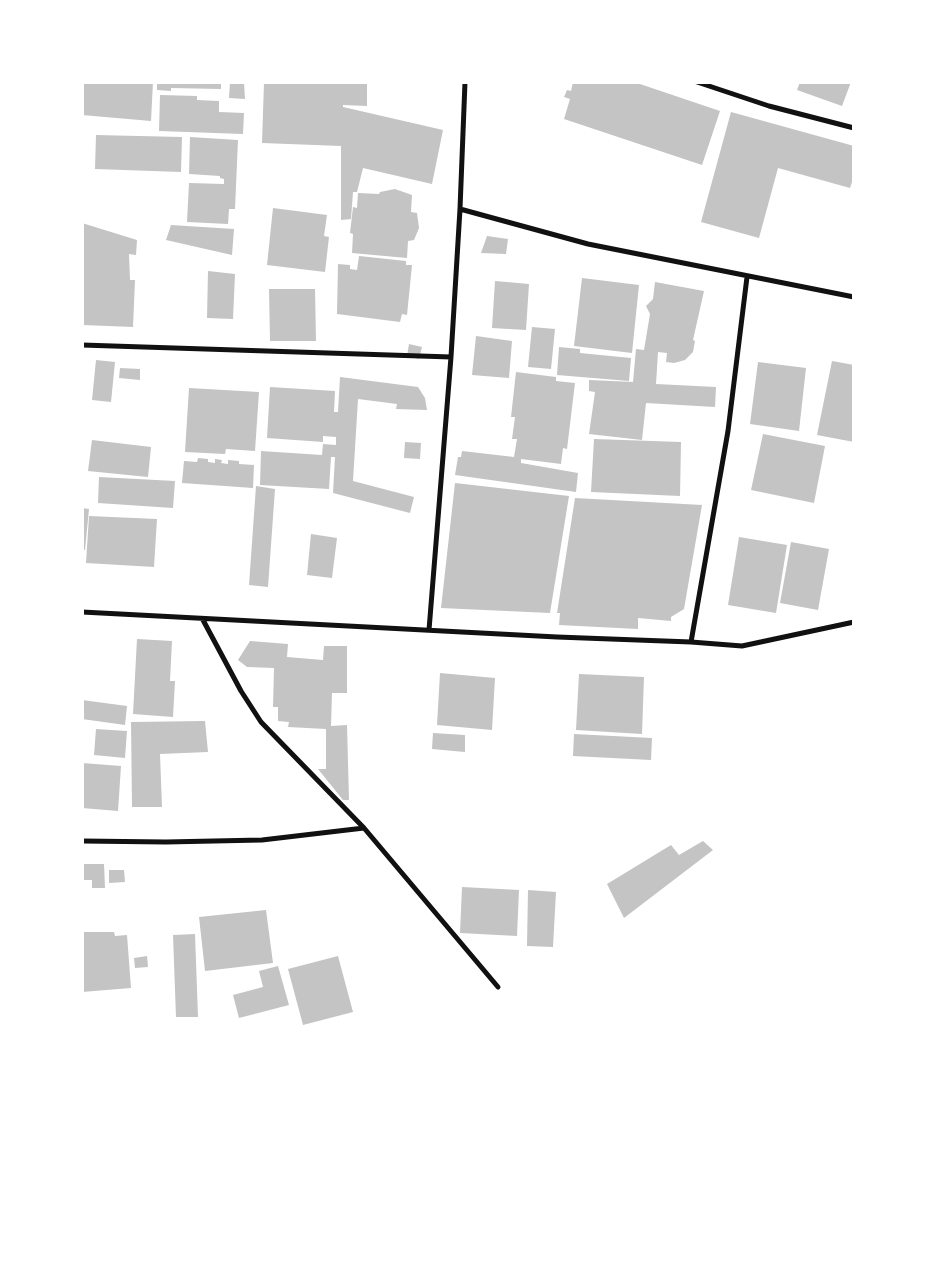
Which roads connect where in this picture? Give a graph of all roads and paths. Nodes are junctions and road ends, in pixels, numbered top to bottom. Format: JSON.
{"nodes":[{"id":1,"x":465,"y":82,"type":"edge"},
{"id":2,"x":697,"y":82,"type":"edge"},
{"id":3,"x":854,"y":128,"type":"edge"},
{"id":4,"x":460,"y":208,"type":"junction"},
{"id":5,"x":747,"y":277,"type":"junction"},
{"id":6,"x":854,"y":297,"type":"edge"},
{"id":7,"x":82,"y":345,"type":"edge"},
{"id":8,"x":451,"y":357,"type":"junction"},
{"id":9,"x":82,"y":612,"type":"edge"},
{"id":10,"x":203,"y":620,"type":"junction"},
{"id":11,"x":854,"y":622,"type":"edge"},
{"id":12,"x":429,"y":630,"type":"junction"},
{"id":13,"x":691,"y":642,"type":"junction"},
{"id":14,"x":364,"y":828,"type":"junction"},
{"id":15,"x":82,"y":841,"type":"edge"},
{"id":16,"x":498,"y":987,"type":"dead end"}],
"edges":[{"from":1,"to":4,"type":"street"},
{"from":2,"to":3,"type":"street"},
{"from":4,"to":5,"type":"street"},
{"from":4,"to":8,"type":"street"},
{"from":5,"to":6,"type":"street"},
{"from":5,"to":13,"type":"street"},
{"from":7,"to":8,"type":"street"},
{"from":8,"to":12,"type":"street"},
{"from":9,"to":10,"type":"street"},
{"from":10,"to":12,"type":"street"},
{"from":10,"to":14,"type":"street"},
{"from":11,"to":13,"type":"street"},
{"from":12,"to":13,"type":"street"},
{"from":14,"to":15,"type":"street"},
{"from":14,"to":16,"type":"street"}]}
